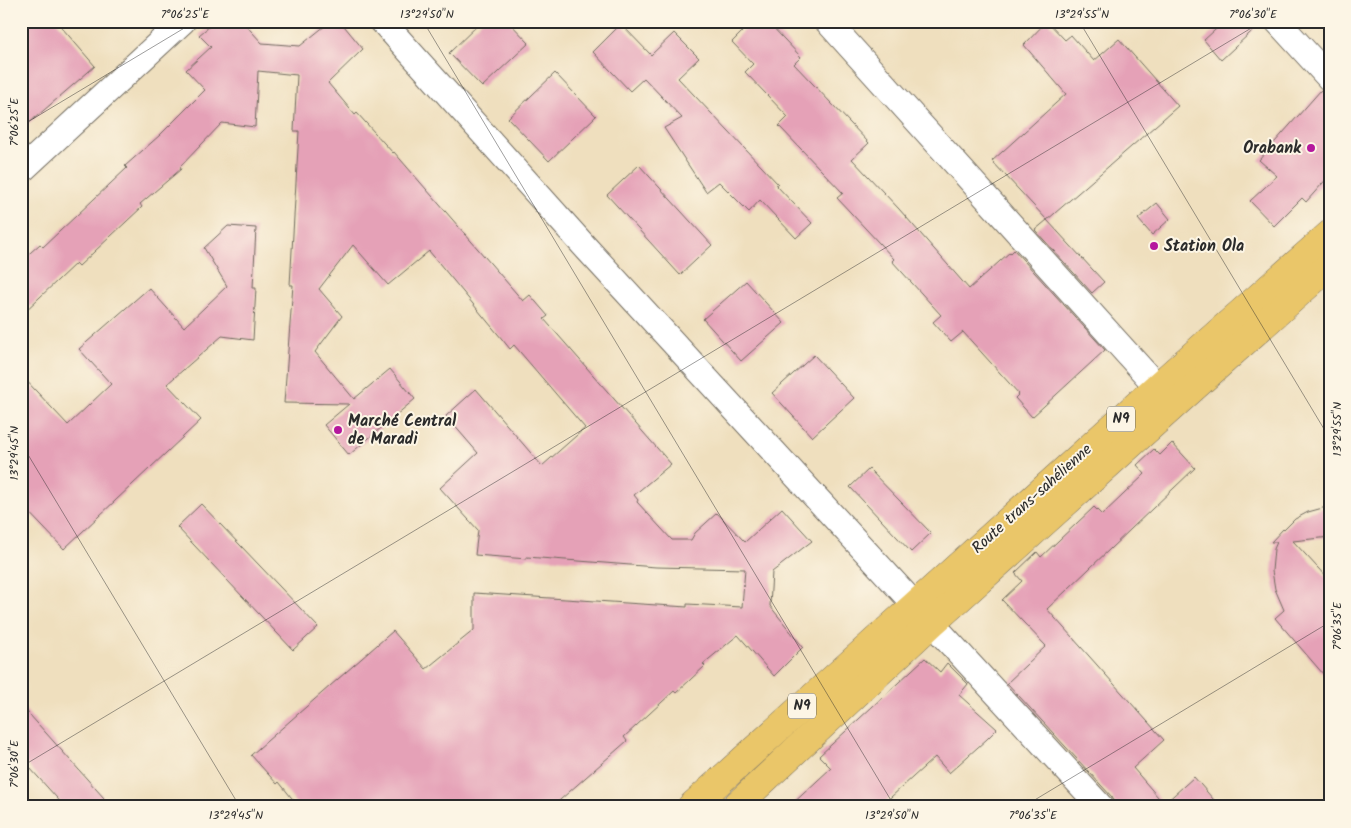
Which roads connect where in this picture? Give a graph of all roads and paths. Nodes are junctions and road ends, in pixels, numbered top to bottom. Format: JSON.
{"nodes":[{"id":1,"x":183,"y":21,"type":"edge"},
{"id":2,"x":382,"y":21,"type":"edge"},
{"id":3,"x":826,"y":21,"type":"edge"},
{"id":4,"x":1277,"y":21,"type":"edge"},
{"id":5,"x":1330,"y":79,"type":"edge"},
{"id":6,"x":21,"y":171,"type":"edge"},
{"id":7,"x":1330,"y":234,"type":"edge"},
{"id":8,"x":1330,"y":265,"type":"edge"},
{"id":9,"x":1165,"y":396,"type":"junction"},
{"id":10,"x":932,"y":612,"type":"junction"},
{"id":11,"x":691,"y":807,"type":"edge"},
{"id":12,"x":735,"y":807,"type":"edge"},
{"id":13,"x":1101,"y":807,"type":"edge"}],
"edges":[{"from":1,"to":6,"type":"street"},
{"from":2,"to":10,"type":"street"},
{"from":3,"to":9,"type":"street"},
{"from":4,"to":5,"type":"street"},
{"from":7,"to":9,"type":"highway","name":"Route trans-sahélienne","number":"N9"},
{"from":8,"to":9,"type":"highway","name":"Route trans-sahélienne","number":"N9"},
{"from":9,"to":10,"type":"highway","name":"Route trans-sahélienne","number":"N9"},
{"from":9,"to":10,"type":"highway","name":"Route trans-sahélienne","number":"N9"},
{"from":10,"to":11,"type":"highway","number":"N9"},
{"from":10,"to":12,"type":"highway","number":"N9"},
{"from":10,"to":13,"type":"street"}]}
